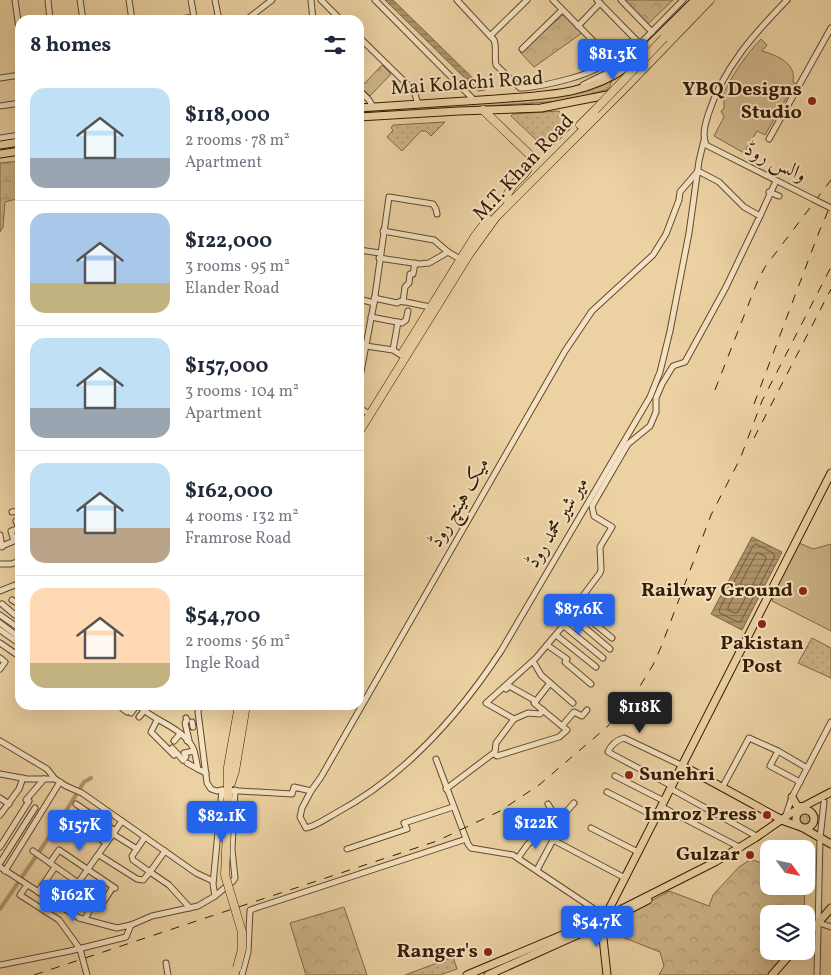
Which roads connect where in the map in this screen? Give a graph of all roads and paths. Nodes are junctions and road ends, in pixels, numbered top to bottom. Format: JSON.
{"nodes":[{"id":1,"x":15,"y":0,"type":"edge"},
{"id":2,"x":48,"y":0,"type":"edge"},
{"id":3,"x":80,"y":0,"type":"edge"},
{"id":4,"x":129,"y":0,"type":"edge"},
{"id":5,"x":191,"y":0,"type":"edge"},
{"id":6,"x":215,"y":0,"type":"edge"},
{"id":7,"x":272,"y":0,"type":"edge"},
{"id":8,"x":311,"y":0,"type":"edge"},
{"id":9,"x":321,"y":0,"type":"edge"},
{"id":10,"x":375,"y":0,"type":"edge"},
{"id":11,"x":456,"y":0,"type":"edge"},
{"id":12,"x":517,"y":0,"type":"edge"},
{"id":13,"x":527,"y":0,"type":"edge"},
{"id":14,"x":553,"y":0,"type":"edge"},
{"id":15,"x":621,"y":0,"type":"edge"},
{"id":16,"x":683,"y":0,"type":"edge"},
{"id":17,"x":695,"y":0,"type":"edge"},
{"id":18,"x":700,"y":0,"type":"edge"},
{"id":19,"x":710,"y":0,"type":"edge"},
{"id":20,"x":787,"y":0,"type":"edge"},
{"id":21,"x":598,"y":2,"type":"edge"},
{"id":22,"x":522,"y":5,"type":"junction"},
{"id":23,"x":562,"y":10,"type":"junction"},
{"id":24,"x":17,"y":15,"type":"edge"},
{"id":25,"x":50,"y":15,"type":"edge"},
{"id":26,"x":82,"y":15,"type":"edge"},
{"id":27,"x":131,"y":15,"type":"edge"},
{"id":28,"x":194,"y":15,"type":"edge"},
{"id":29,"x":218,"y":15,"type":"edge"},
{"id":30,"x":252,"y":15,"type":"edge"},
{"id":31,"x":312,"y":15,"type":"edge"},
{"id":32,"x":336,"y":15,"type":"edge"},
{"id":33,"x":666,"y":23,"type":"junction"},
{"id":34,"x":578,"y":26,"type":"junction"},
{"id":35,"x":831,"y":28,"type":"edge"},
{"id":36,"x":652,"y":32,"type":"junction"},
{"id":37,"x":491,"y":36,"type":"junction"},
{"id":38,"x":364,"y":42,"type":"edge"},
{"id":39,"x":640,"y":44,"type":"junction"},
{"id":40,"x":522,"y":49,"type":"dead end"},
{"id":41,"x":15,"y":76,"type":"edge"},
{"id":42,"x":0,"y":78,"type":"edge"},
{"id":43,"x":626,"y":87,"type":"junction"},
{"id":44,"x":566,"y":93,"type":"junction"},
{"id":45,"x":364,"y":96,"type":"edge"},
{"id":46,"x":475,"y":101,"type":"junction"},
{"id":47,"x":15,"y":104,"type":"edge"},
{"id":48,"x":418,"y":104,"type":"junction"},
{"id":49,"x":0,"y":106,"type":"edge"},
{"id":50,"x":372,"y":107,"type":"junction"},
{"id":51,"x":364,"y":108,"type":"edge"},
{"id":52,"x":483,"y":110,"type":"junction"},
{"id":53,"x":364,"y":117,"type":"edge"},
{"id":54,"x":15,"y":136,"type":"edge"},
{"id":55,"x":0,"y":138,"type":"edge"},
{"id":56,"x":769,"y":140,"type":"dead end"},
{"id":57,"x":15,"y":143,"type":"edge"},
{"id":58,"x":705,"y":143,"type":"junction"},
{"id":59,"x":0,"y":145,"type":"edge"},
{"id":60,"x":15,"y":152,"type":"edge"},
{"id":61,"x":0,"y":154,"type":"edge"},
{"id":62,"x":544,"y":164,"type":"junction"},
{"id":63,"x":698,"y":171,"type":"junction"},
{"id":64,"x":776,"y":180,"type":"junction"},
{"id":65,"x":769,"y":192,"type":"junction"},
{"id":66,"x":779,"y":196,"type":"dead end"},
{"id":67,"x":506,"y":199,"type":"junction"},
{"id":68,"x":831,"y":208,"type":"edge"},
{"id":69,"x":437,"y":214,"type":"dead end"},
{"id":70,"x":760,"y":216,"type":"junction"},
{"id":71,"x":383,"y":231,"type":"junction"},
{"id":72,"x":364,"y":251,"type":"edge"},
{"id":73,"x":448,"y":252,"type":"junction"},
{"id":74,"x":380,"y":255,"type":"junction"},
{"id":75,"x":460,"y":259,"type":"junction"},
{"id":76,"x":415,"y":263,"type":"junction"},
{"id":77,"x":364,"y":300,"type":"edge"},
{"id":78,"x":374,"y":301,"type":"junction"},
{"id":79,"x":403,"y":302,"type":"junction"},
{"id":80,"x":430,"y":308,"type":"junction"},
{"id":81,"x":408,"y":311,"type":"dead end"},
{"id":82,"x":370,"y":316,"type":"junction"},
{"id":83,"x":398,"y":322,"type":"junction"},
{"id":84,"x":365,"y":346,"type":"junction"},
{"id":85,"x":393,"y":350,"type":"junction"},
{"id":86,"x":364,"y":352,"type":"edge"},
{"id":87,"x":401,"y":355,"type":"junction"},
{"id":88,"x":364,"y":406,"type":"edge"},
{"id":89,"x":364,"y":424,"type":"edge"},
{"id":90,"x":831,"y":473,"type":"edge"},
{"id":91,"x":831,"y":482,"type":"edge"},
{"id":92,"x":12,"y":512,"type":"dead end"},
{"id":93,"x":15,"y":512,"type":"edge"},
{"id":94,"x":15,"y":529,"type":"edge"},
{"id":95,"x":0,"y":536,"type":"edge"},
{"id":96,"x":1,"y":546,"type":"edge"},
{"id":97,"x":15,"y":563,"type":"edge"},
{"id":98,"x":0,"y":564,"type":"edge"},
{"id":99,"x":15,"y":585,"type":"edge"},
{"id":100,"x":0,"y":592,"type":"edge"},
{"id":101,"x":0,"y":597,"type":"edge"},
{"id":102,"x":12,"y":600,"type":"dead end"},
{"id":103,"x":15,"y":602,"type":"edge"},
{"id":104,"x":573,"y":612,"type":"junction"},
{"id":105,"x":15,"y":614,"type":"edge"},
{"id":106,"x":0,"y":615,"type":"edge"},
{"id":107,"x":582,"y":616,"type":"junction"},
{"id":108,"x":15,"y":618,"type":"edge"},
{"id":109,"x":10,"y":622,"type":"junction"},
{"id":110,"x":0,"y":623,"type":"edge"},
{"id":111,"x":15,"y":626,"type":"edge"},
{"id":112,"x":564,"y":626,"type":"junction"},
{"id":113,"x":0,"y":630,"type":"edge"},
{"id":114,"x":7,"y":635,"type":"junction"},
{"id":115,"x":556,"y":635,"type":"junction"},
{"id":116,"x":15,"y":636,"type":"edge"},
{"id":117,"x":15,"y":638,"type":"edge"},
{"id":118,"x":612,"y":638,"type":"dead end"},
{"id":119,"x":0,"y":643,"type":"edge"},
{"id":120,"x":547,"y":645,"type":"junction"},
{"id":121,"x":15,"y":646,"type":"edge"},
{"id":122,"x":610,"y":649,"type":"dead end"},
{"id":123,"x":12,"y":651,"type":"junction"},
{"id":124,"x":604,"y":658,"type":"dead end"},
{"id":125,"x":1,"y":659,"type":"edge"},
{"id":126,"x":533,"y":660,"type":"junction"},
{"id":127,"x":596,"y":667,"type":"dead end"},
{"id":128,"x":0,"y":669,"type":"edge"},
{"id":129,"x":550,"y":683,"type":"junction"},
{"id":130,"x":591,"y":684,"type":"dead end"},
{"id":131,"x":504,"y":687,"type":"junction"},
{"id":132,"x":536,"y":701,"type":"junction"},
{"id":133,"x":364,"y":702,"type":"edge"},
{"id":134,"x":573,"y":702,"type":"dead end"},
{"id":135,"x":199,"y":710,"type":"edge"},
{"id":136,"x":238,"y":710,"type":"edge"},
{"id":137,"x":245,"y":710,"type":"edge"},
{"id":138,"x":359,"y":710,"type":"edge"},
{"id":139,"x":543,"y":710,"type":"junction"},
{"id":140,"x":587,"y":710,"type":"dead end"},
{"id":141,"x":144,"y":711,"type":"joint"},
{"id":142,"x":139,"y":717,"type":"dead end"},
{"id":143,"x":514,"y":719,"type":"junction"},
{"id":144,"x":157,"y":720,"type":"junction"},
{"id":145,"x":199,"y":722,"type":"junction"},
{"id":146,"x":831,"y":722,"type":"edge"},
{"id":147,"x":562,"y":726,"type":"junction"},
{"id":148,"x":190,"y":731,"type":"junction"},
{"id":149,"x":180,"y":734,"type":"junction"},
{"id":150,"x":0,"y":741,"type":"edge"},
{"id":151,"x":162,"y":744,"type":"junction"},
{"id":152,"x":197,"y":747,"type":"junction"},
{"id":153,"x":172,"y":748,"type":"dead end"},
{"id":154,"x":778,"y":751,"type":"junction"},
{"id":155,"x":494,"y":754,"type":"junction"},
{"id":156,"x":174,"y":755,"type":"dead end"},
{"id":157,"x":436,"y":759,"type":"dead end"},
{"id":158,"x":187,"y":763,"type":"dead end"},
{"id":159,"x":684,"y":767,"type":"junction"},
{"id":160,"x":807,"y":768,"type":"junction"},
{"id":161,"x":198,"y":769,"type":"junction"},
{"id":162,"x":206,"y":773,"type":"junction"},
{"id":163,"x":0,"y":774,"type":"edge"},
{"id":164,"x":615,"y":776,"type":"dead end"},
{"id":165,"x":23,"y":778,"type":"junction"},
{"id":166,"x":44,"y":779,"type":"junction"},
{"id":167,"x":58,"y":781,"type":"junction"},
{"id":168,"x":800,"y":782,"type":"junction"},
{"id":169,"x":673,"y":788,"type":"junction"},
{"id":170,"x":722,"y":788,"type":"junction"},
{"id":171,"x":446,"y":789,"type":"junction"},
{"id":172,"x":229,"y":790,"type":"junction"},
{"id":173,"x":311,"y":791,"type":"junction"},
{"id":174,"x":607,"y":792,"type":"dead end"},
{"id":175,"x":831,"y":792,"type":"edge"},
{"id":176,"x":792,"y":797,"type":"junction"},
{"id":177,"x":0,"y":798,"type":"edge"},
{"id":178,"x":831,"y":798,"type":"edge"},
{"id":179,"x":824,"y":802,"type":"junction"},
{"id":180,"x":574,"y":803,"type":"dead end"},
{"id":181,"x":9,"y":804,"type":"junction"},
{"id":182,"x":27,"y":804,"type":"junction"},
{"id":183,"x":76,"y":804,"type":"dead end"},
{"id":184,"x":548,"y":804,"type":"dead end"},
{"id":185,"x":664,"y":804,"type":"junction"},
{"id":186,"x":453,"y":807,"type":"junction"},
{"id":187,"x":35,"y":808,"type":"junction"},
{"id":188,"x":802,"y":809,"type":"junction"},
{"id":189,"x":41,"y":812,"type":"junction"},
{"id":190,"x":0,"y":815,"type":"edge"},
{"id":191,"x":67,"y":816,"type":"dead end"},
{"id":192,"x":656,"y":816,"type":"junction"},
{"id":193,"x":784,"y":820,"type":"junction"},
{"id":194,"x":122,"y":821,"type":"junction"},
{"id":195,"x":558,"y":821,"type":"junction"},
{"id":196,"x":592,"y":828,"type":"dead end"},
{"id":197,"x":802,"y":828,"type":"junction"},
{"id":198,"x":549,"y":829,"type":"junction"},
{"id":199,"x":114,"y":833,"type":"junction"},
{"id":200,"x":145,"y":837,"type":"junction"},
{"id":201,"x":759,"y":837,"type":"junction"},
{"id":202,"x":820,"y":838,"type":"junction"},
{"id":203,"x":466,"y":839,"type":"junction"},
{"id":204,"x":553,"y":840,"type":"junction"},
{"id":205,"x":106,"y":843,"type":"junction"},
{"id":206,"x":831,"y":844,"type":"edge"},
{"id":207,"x":0,"y":846,"type":"edge"},
{"id":208,"x":740,"y":848,"type":"junction"},
{"id":209,"x":136,"y":849,"type":"junction"},
{"id":210,"x":346,"y":849,"type":"dead end"},
{"id":211,"x":164,"y":850,"type":"junction"},
{"id":212,"x":33,"y":851,"type":"dead end"},
{"id":213,"x":638,"y":852,"type":"junction"},
{"id":214,"x":98,"y":855,"type":"junction"},
{"id":215,"x":518,"y":858,"type":"junction"},
{"id":216,"x":0,"y":863,"type":"edge"},
{"id":217,"x":50,"y":863,"type":"junction"},
{"id":218,"x":55,"y":867,"type":"junction"},
{"id":219,"x":3,"y":869,"type":"edge"},
{"id":220,"x":88,"y":870,"type":"junction"},
{"id":221,"x":537,"y":870,"type":"junction"},
{"id":222,"x":150,"y":872,"type":"junction"},
{"id":223,"x":625,"y":878,"type":"junction"},
{"id":224,"x":101,"y":879,"type":"junction"},
{"id":225,"x":213,"y":881,"type":"junction"},
{"id":226,"x":21,"y":882,"type":"junction"},
{"id":227,"x":78,"y":883,"type":"junction"},
{"id":228,"x":38,"y":892,"type":"junction"},
{"id":229,"x":92,"y":893,"type":"junction"},
{"id":230,"x":215,"y":896,"type":"junction"},
{"id":231,"x":97,"y":897,"type":"junction"},
{"id":232,"x":65,"y":908,"type":"junction"},
{"id":233,"x":190,"y":908,"type":"junction"},
{"id":234,"x":831,"y":908,"type":"edge"},
{"id":235,"x":85,"y":919,"type":"junction"},
{"id":236,"x":605,"y":919,"type":"junction"},
{"id":237,"x":819,"y":923,"type":"junction"},
{"id":238,"x":131,"y":925,"type":"junction"},
{"id":239,"x":815,"y":927,"type":"edge"},
{"id":240,"x":831,"y":927,"type":"edge"},
{"id":241,"x":80,"y":949,"type":"junction"},
{"id":242,"x":785,"y":960,"type":"edge"},
{"id":243,"x":166,"y":963,"type":"dead end"},
{"id":244,"x":1,"y":965,"type":"edge"},
{"id":245,"x":238,"y":973,"type":"edge"},
{"id":246,"x":488,"y":973,"type":"edge"},
{"id":247,"x":87,"y":975,"type":"edge"},
{"id":248,"x":168,"y":975,"type":"edge"},
{"id":249,"x":467,"y":975,"type":"edge"},
{"id":250,"x":609,"y":975,"type":"edge"},
{"id":251,"x":772,"y":975,"type":"edge"},
{"id":252,"x":817,"y":975,"type":"edge"}],
"edges":[{"from":1,"to":24,"type":"street"},
{"from":2,"to":25,"type":"street"},
{"from":3,"to":26,"type":"street"},
{"from":4,"to":27,"type":"street"},
{"from":5,"to":28,"type":"street"},
{"from":6,"to":29,"type":"street"},
{"from":7,"to":30,"type":"street"},
{"from":8,"to":31,"type":"street"},
{"from":9,"to":32,"type":"street"},
{"from":10,"to":46,"type":"street"},
{"from":11,"to":37,"type":"street"},
{"from":12,"to":22,"type":"street"},
{"from":13,"to":22,"type":"street"},
{"from":14,"to":23,"type":"street"},
{"from":15,"to":36,"type":"street"},
{"from":16,"to":33,"type":"street"},
{"from":17,"to":33,"type":"main road","name":"Mai Kolachi Road"},
{"from":18,"to":62,"type":"highway","name":"M.T. Khan Road","bridge":true},
{"from":19,"to":43,"type":"highway","name":"M.T. Khan Road"},
{"from":20,"to":58,"type":"street","name":"میر شیر محمد روڈ"},
{"from":21,"to":34,"type":"street"},
{"from":21,"to":39,"type":"street"},
{"from":22,"to":37,"type":"street"},
{"from":23,"to":34,"type":"street"},
{"from":23,"to":40,"type":"street"},
{"from":33,"to":36,"type":"street"},
{"from":33,"to":44,"type":"main road","name":"Mai Kolachi Road"},
{"from":34,"to":37,"type":"street"},
{"from":35,"to":56,"type":"street"},
{"from":36,"to":39,"type":"street"},
{"from":38,"to":48,"type":"street"},
{"from":39,"to":44,"type":"street"},
{"from":41,"to":42,"type":"street"},
{"from":43,"to":52,"type":"main road","name":"Mai Kolachi Road"},
{"from":43,"to":62,"type":"highway","name":"M.T. Khan Road"},
{"from":44,"to":46,"type":"main road","name":"Mai Kolachi Road"},
{"from":45,"to":50,"type":"street"},
{"from":46,"to":48,"type":"main road","name":"Mai Kolachi Road"},
{"from":47,"to":49,"type":"street"},
{"from":48,"to":50,"type":"main road","name":"Mai Kolachi Road"},
{"from":50,"to":51,"type":"main road","name":"Mai Kolachi Road"},
{"from":52,"to":53,"type":"main road","name":"Mai Kolachi Road"},
{"from":52,"to":67,"type":"highway"},
{"from":54,"to":55,"type":"street"},
{"from":57,"to":59,"type":"main road"},
{"from":58,"to":63,"type":"street","name":"میر شیر محمد روڈ"},
{"from":58,"to":64,"type":"street","name":"والس روڈ"},
{"from":60,"to":61,"type":"main road"},
{"from":62,"to":67,"type":"highway","name":"M.T. Khan Road"},
{"from":62,"to":89,"type":"highway","name":"M.T. Khan Road"},
{"from":63,"to":70,"type":"street"},
{"from":63,"to":133,"type":"street","name":"میک ہینچ روڈ"},
{"from":63,"to":173,"type":"street","name":"میر شیر محمد روڈ"},
{"from":64,"to":65,"type":"street"},
{"from":64,"to":68,"type":"street","name":"والس روڈ","bridge":true},
{"from":65,"to":66,"type":"street"},
{"from":65,"to":70,"type":"street"},
{"from":67,"to":75,"type":"highway","name":"M.T. Khan Road"},
{"from":69,"to":71,"type":"street"},
{"from":70,"to":104,"type":"street"},
{"from":71,"to":73,"type":"street"},
{"from":71,"to":74,"type":"street"},
{"from":72,"to":74,"type":"street"},
{"from":73,"to":75,"type":"street"},
{"from":73,"to":76,"type":"street"},
{"from":74,"to":76,"type":"street"},
{"from":74,"to":78,"type":"street"},
{"from":75,"to":80,"type":"highway","name":"M.T. Khan Road"},
{"from":76,"to":79,"type":"street"},
{"from":77,"to":78,"type":"street"},
{"from":78,"to":79,"type":"street"},
{"from":78,"to":82,"type":"street"},
{"from":79,"to":80,"type":"street"},
{"from":80,"to":87,"type":"highway","name":"M.T. Khan Road"},
{"from":81,"to":83,"type":"street"},
{"from":82,"to":83,"type":"street"},
{"from":82,"to":84,"type":"street"},
{"from":83,"to":85,"type":"street"},
{"from":84,"to":85,"type":"street"},
{"from":84,"to":86,"type":"street"},
{"from":85,"to":87,"type":"street"},
{"from":87,"to":88,"type":"highway","name":"M.T. Khan Road"},
{"from":90,"to":159,"type":"main road"},
{"from":91,"to":159,"type":"main road"},
{"from":92,"to":93,"type":"street"},
{"from":94,"to":96,"type":"street"},
{"from":95,"to":96,"type":"street"},
{"from":97,"to":98,"type":"street"},
{"from":99,"to":100,"type":"street"},
{"from":101,"to":105,"type":"street"},
{"from":102,"to":103,"type":"street"},
{"from":104,"to":107,"type":"street"},
{"from":104,"to":112,"type":"street"},
{"from":106,"to":109,"type":"street"},
{"from":107,"to":118,"type":"street"},
{"from":107,"to":122,"type":"street"},
{"from":108,"to":109,"type":"street"},
{"from":109,"to":111,"type":"street"},
{"from":110,"to":116,"type":"street"},
{"from":112,"to":115,"type":"street"},
{"from":112,"to":124,"type":"street"},
{"from":113,"to":114,"type":"street"},
{"from":114,"to":117,"type":"street"},
{"from":114,"to":119,"type":"street"},
{"from":115,"to":120,"type":"street"},
{"from":115,"to":127,"type":"street"},
{"from":119,"to":123,"type":"street"},
{"from":120,"to":126,"type":"street"},
{"from":120,"to":130,"type":"street"},
{"from":121,"to":123,"type":"street"},
{"from":123,"to":125,"type":"street"},
{"from":125,"to":128,"type":"street"},
{"from":126,"to":129,"type":"street"},
{"from":126,"to":131,"type":"street"},
{"from":129,"to":132,"type":"street"},
{"from":129,"to":134,"type":"street"},
{"from":131,"to":132,"type":"street"},
{"from":131,"to":143,"type":"street"},
{"from":132,"to":139,"type":"street"},
{"from":135,"to":145,"type":"street"},
{"from":136,"to":172,"type":"highway"},
{"from":137,"to":172,"type":"highway"},
{"from":138,"to":173,"type":"street","name":"میک ہینچ روڈ"},
{"from":139,"to":143,"type":"street"},
{"from":139,"to":147,"type":"street"},
{"from":140,"to":147,"type":"street"},
{"from":141,"to":142,"type":"street"},
{"from":141,"to":144,"type":"street"},
{"from":143,"to":155,"type":"street"},
{"from":144,"to":149,"type":"street"},
{"from":144,"to":151,"type":"street"},
{"from":145,"to":148,"type":"street"},
{"from":145,"to":152,"type":"street"},
{"from":146,"to":160,"type":"street"},
{"from":147,"to":155,"type":"street"},
{"from":148,"to":148,"type":"street"},
{"from":148,"to":149,"type":"street"},
{"from":148,"to":152,"type":"street"},
{"from":149,"to":151,"type":"street"},
{"from":150,"to":167,"type":"street"},
{"from":151,"to":156,"type":"street"},
{"from":152,"to":153,"type":"street"},
{"from":152,"to":161,"type":"street"},
{"from":152,"to":162,"type":"street"},
{"from":154,"to":160,"type":"street"},
{"from":154,"to":168,"type":"street"},
{"from":154,"to":170,"type":"street"},
{"from":155,"to":171,"type":"street"},
{"from":157,"to":171,"type":"street"},
{"from":158,"to":161,"type":"street"},
{"from":159,"to":169,"type":"main road"},
{"from":159,"to":169,"type":"street"},
{"from":159,"to":170,"type":"main road"},
{"from":160,"to":168,"type":"street"},
{"from":161,"to":162,"type":"street"},
{"from":162,"to":172,"type":"street"},
{"from":163,"to":165,"type":"street"},
{"from":164,"to":185,"type":"street"},
{"from":165,"to":166,"type":"street"},
{"from":165,"to":181,"type":"street"},
{"from":166,"to":167,"type":"street"},
{"from":166,"to":182,"type":"street"},
{"from":167,"to":189,"type":"street"},
{"from":167,"to":194,"type":"street"},
{"from":168,"to":176,"type":"street"},
{"from":169,"to":185,"type":"main road"},
{"from":169,"to":201,"type":"street"},
{"from":170,"to":193,"type":"main road"},
{"from":171,"to":186,"type":"street"},
{"from":172,"to":173,"type":"street"},
{"from":172,"to":225,"type":"street"},
{"from":172,"to":230,"type":"street"},
{"from":172,"to":245,"type":"highway","bridge":true},
{"from":174,"to":192,"type":"street"},
{"from":175,"to":188,"type":"main road"},
{"from":176,"to":188,"type":"main road"},
{"from":176,"to":193,"type":"street"},
{"from":177,"to":181,"type":"street"},
{"from":178,"to":179,"type":"main road"},
{"from":179,"to":188,"type":"main road"},
{"from":179,"to":202,"type":"street"},
{"from":180,"to":195,"type":"street"},
{"from":181,"to":190,"type":"street"},
{"from":182,"to":187,"type":"street"},
{"from":182,"to":207,"type":"street"},
{"from":183,"to":199,"type":"street"},
{"from":184,"to":195,"type":"street"},
{"from":185,"to":192,"type":"main road"},
{"from":185,"to":208,"type":"street"},
{"from":185,"to":236,"type":"main road"},
{"from":186,"to":203,"type":"street"},
{"from":186,"to":210,"type":"street"},
{"from":187,"to":189,"type":"street"},
{"from":187,"to":216,"type":"street"},
{"from":188,"to":193,"type":"main road"},
{"from":188,"to":197,"type":"main road"},
{"from":188,"to":197,"type":"main road"},
{"from":189,"to":219,"type":"street"},
{"from":191,"to":205,"type":"street"},
{"from":192,"to":213,"type":"main road"},
{"from":193,"to":197,"type":"main road"},
{"from":193,"to":201,"type":"main road"},
{"from":194,"to":199,"type":"street"},
{"from":194,"to":200,"type":"street"},
{"from":195,"to":198,"type":"street"},
{"from":196,"to":213,"type":"street"},
{"from":197,"to":202,"type":"main road"},
{"from":198,"to":204,"type":"street"},
{"from":198,"to":215,"type":"street"},
{"from":199,"to":205,"type":"street"},
{"from":199,"to":209,"type":"street"},
{"from":200,"to":209,"type":"street"},
{"from":200,"to":211,"type":"street"},
{"from":201,"to":208,"type":"main road"},
{"from":202,"to":206,"type":"main road"},
{"from":202,"to":237,"type":"street"},
{"from":203,"to":215,"type":"street"},
{"from":203,"to":245,"type":"street"},
{"from":204,"to":221,"type":"street"},
{"from":204,"to":223,"type":"street"},
{"from":205,"to":214,"type":"street"},
{"from":208,"to":236,"type":"main road"},
{"from":209,"to":222,"type":"street"},
{"from":211,"to":222,"type":"street"},
{"from":211,"to":225,"type":"street"},
{"from":212,"to":217,"type":"street"},
{"from":213,"to":223,"type":"main road"},
{"from":214,"to":220,"type":"street"},
{"from":214,"to":222,"type":"street"},
{"from":215,"to":221,"type":"street"},
{"from":217,"to":218,"type":"street"},
{"from":217,"to":220,"type":"street"},
{"from":218,"to":227,"type":"street"},
{"from":218,"to":228,"type":"street"},
{"from":219,"to":226,"type":"street"},
{"from":220,"to":224,"type":"street"},
{"from":220,"to":227,"type":"street"},
{"from":221,"to":236,"type":"street"},
{"from":222,"to":233,"type":"street"},
{"from":223,"to":236,"type":"main road"},
{"from":224,"to":229,"type":"street"},
{"from":224,"to":231,"type":"street"},
{"from":225,"to":230,"type":"street"},
{"from":226,"to":228,"type":"street"},
{"from":226,"to":241,"type":"street"},
{"from":227,"to":229,"type":"street"},
{"from":227,"to":232,"type":"street"},
{"from":228,"to":232,"type":"street"},
{"from":229,"to":231,"type":"street"},
{"from":230,"to":233,"type":"street"},
{"from":231,"to":235,"type":"street"},
{"from":232,"to":235,"type":"street"},
{"from":233,"to":238,"type":"street"},
{"from":234,"to":237,"type":"main road"},
{"from":235,"to":238,"type":"street"},
{"from":236,"to":246,"type":"main road"},
{"from":236,"to":250,"type":"main road"},
{"from":237,"to":239,"type":"main road"},
{"from":237,"to":240,"type":"street"},
{"from":237,"to":252,"type":"street"},
{"from":238,"to":241,"type":"street"},
{"from":241,"to":244,"type":"street"},
{"from":241,"to":247,"type":"street"},
{"from":242,"to":251,"type":"main road"},
{"from":243,"to":248,"type":"street"},
{"from":246,"to":249,"type":"main road"}]}
